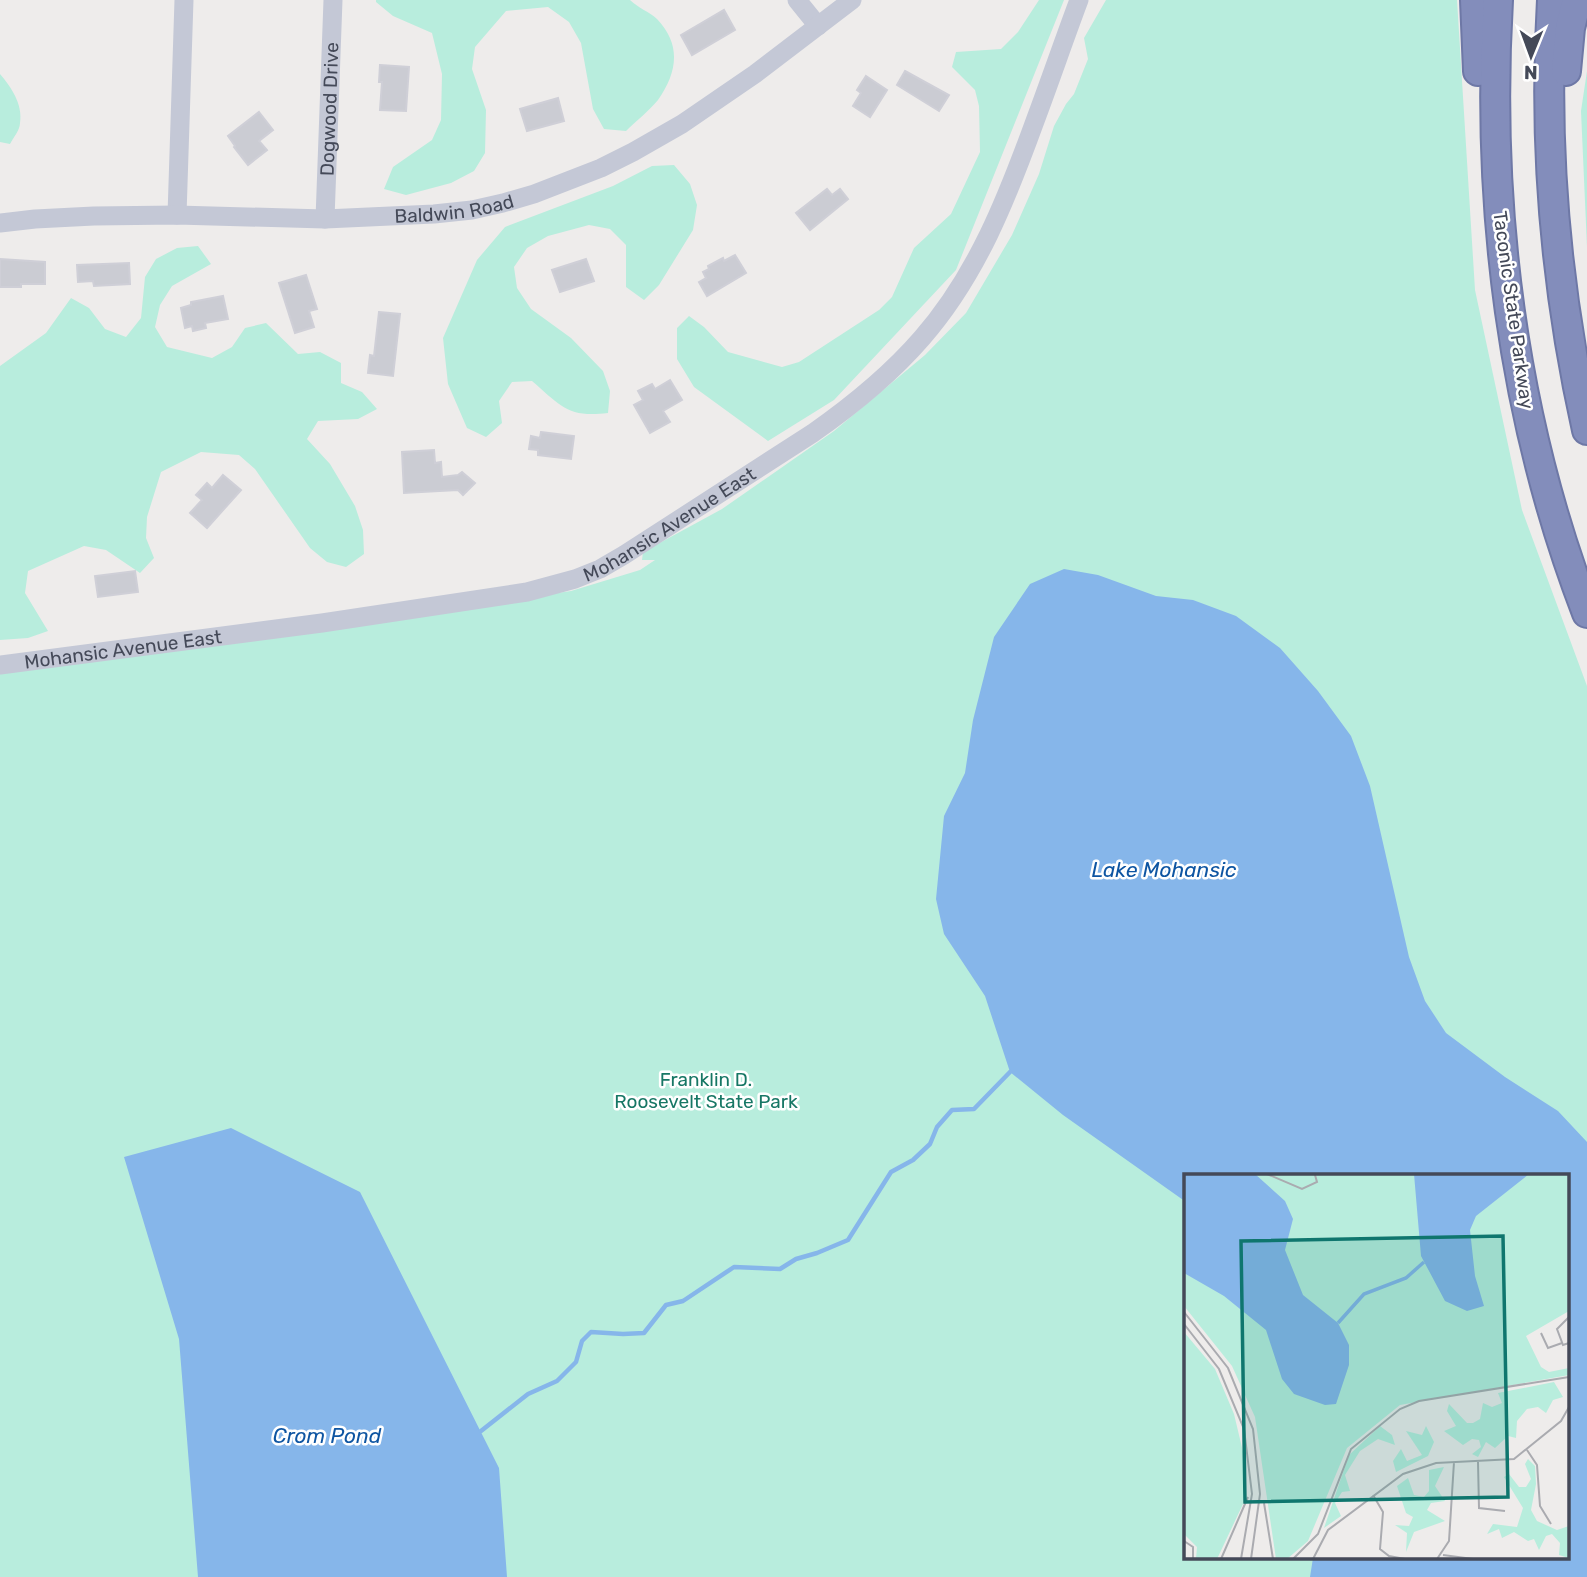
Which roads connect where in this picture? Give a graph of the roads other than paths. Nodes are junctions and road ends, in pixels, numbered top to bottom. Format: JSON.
{"nodes":[{"id":1,"x":184,"y":0,"type":"edge"},
{"id":2,"x":333,"y":0,"type":"edge"},
{"id":3,"x":797,"y":0,"type":"edge"},
{"id":4,"x":852,"y":0,"type":"edge"},
{"id":5,"x":1079,"y":0,"type":"edge"},
{"id":6,"x":1475,"y":0,"type":"edge"},
{"id":7,"x":1499,"y":0,"type":"edge"},
{"id":8,"x":1552,"y":0,"type":"edge"},
{"id":9,"x":1577,"y":0,"type":"edge"},
{"id":10,"x":818,"y":26,"type":"junction"},
{"id":11,"x":1553,"y":213,"type":"junction"},
{"id":12,"x":177,"y":215,"type":"junction"},
{"id":13,"x":325,"y":219,"type":"junction"},
{"id":14,"x":0,"y":223,"type":"edge"},
{"id":15,"x":1513,"y":329,"type":"junction"},
{"id":16,"x":1587,"y":430,"type":"edge"},
{"id":17,"x":1587,"y":613,"type":"edge"},
{"id":18,"x":0,"y":665,"type":"edge"}],
"edges":[{"from":1,"to":12,"type":"street"},
{"from":2,"to":13,"type":"street","name":"Dogwood Drive"},
{"from":3,"to":10,"type":"street"},
{"from":4,"to":10,"type":"street","name":"Baldwin Road"},
{"from":5,"to":18,"type":"street","name":"Mohansic Avenue East"},
{"from":6,"to":15,"type":"highway"},
{"from":7,"to":15,"type":"highway","name":"Taconic State Parkway"},
{"from":8,"to":11,"type":"highway"},
{"from":9,"to":11,"type":"highway"},
{"from":10,"to":13,"type":"street","name":"Baldwin Road"},
{"from":11,"to":16,"type":"highway"},
{"from":12,"to":13,"type":"street","name":"Baldwin Road"},
{"from":12,"to":14,"type":"street","name":"Baldwin Road"},
{"from":15,"to":17,"type":"highway","name":"Taconic State Parkway"}]}
